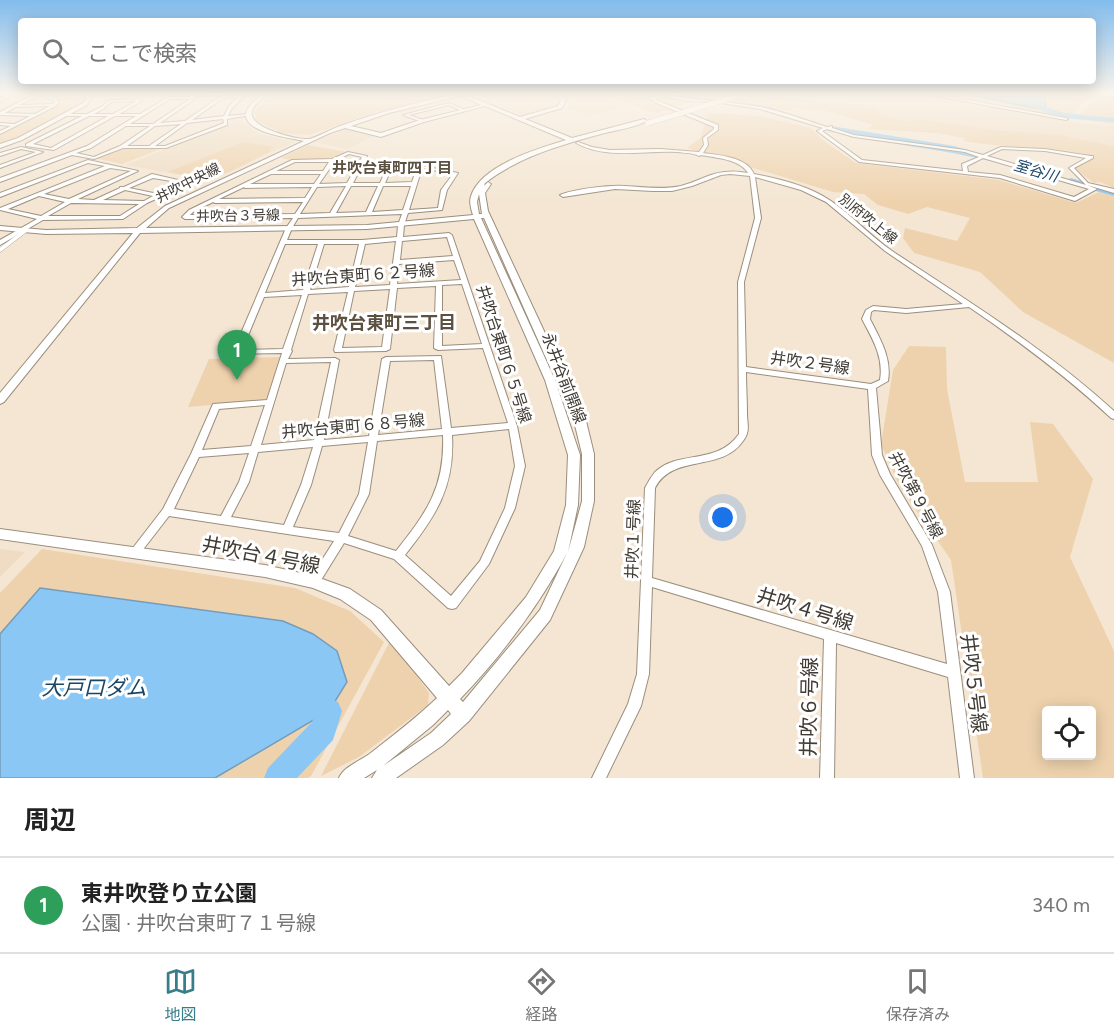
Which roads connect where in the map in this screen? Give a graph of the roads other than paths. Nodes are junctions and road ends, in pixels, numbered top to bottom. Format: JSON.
{"nodes":[{"id":1,"x":34,"y":130,"type":"edge"},
{"id":2,"x":57,"y":130,"type":"edge"},
{"id":3,"x":86,"y":130,"type":"edge"},
{"id":4,"x":116,"y":130,"type":"edge"},
{"id":5,"x":146,"y":130,"type":"edge"},
{"id":6,"x":174,"y":130,"type":"edge"},
{"id":7,"x":196,"y":130,"type":"edge"},
{"id":8,"x":208,"y":130,"type":"edge"},
{"id":9,"x":268,"y":130,"type":"edge"},
{"id":10,"x":333,"y":130,"type":"edge"},
{"id":11,"x":362,"y":130,"type":"edge"},
{"id":12,"x":395,"y":130,"type":"edge"},
{"id":13,"x":547,"y":130,"type":"edge"},
{"id":14,"x":617,"y":130,"type":"edge"},
{"id":15,"x":714,"y":130,"type":"edge"},
{"id":16,"x":821,"y":130,"type":"edge"},
{"id":17,"x":835,"y":130,"type":"edge"},
{"id":18,"x":195,"y":135,"type":"junction"},
{"id":19,"x":308,"y":140,"type":"junction"},
{"id":20,"x":575,"y":142,"type":"junction"},
{"id":21,"x":0,"y":146,"type":"edge"},
{"id":22,"x":122,"y":147,"type":"junction"},
{"id":23,"x":150,"y":147,"type":"junction"},
{"id":24,"x":73,"y":154,"type":"junction"},
{"id":25,"x":0,"y":155,"type":"edge"},
{"id":26,"x":699,"y":155,"type":"junction"},
{"id":27,"x":984,"y":156,"type":"junction"},
{"id":28,"x":333,"y":160,"type":"junction"},
{"id":29,"x":110,"y":166,"type":"junction"},
{"id":30,"x":420,"y":166,"type":"junction"},
{"id":31,"x":0,"y":167,"type":"edge"},
{"id":32,"x":324,"y":172,"type":"junction"},
{"id":33,"x":269,"y":173,"type":"junction"},
{"id":34,"x":966,"y":173,"type":"junction"},
{"id":35,"x":752,"y":175,"type":"junction"},
{"id":36,"x":0,"y":180,"type":"edge"},
{"id":37,"x":1086,"y":183,"type":"junction"},
{"id":38,"x":414,"y":184,"type":"junction"},
{"id":39,"x":349,"y":185,"type":"junction"},
{"id":40,"x":381,"y":185,"type":"junction"},
{"id":41,"x":241,"y":186,"type":"junction"},
{"id":42,"x":315,"y":186,"type":"junction"},
{"id":43,"x":121,"y":188,"type":"junction"},
{"id":44,"x":1114,"y":191,"type":"edge"},
{"id":45,"x":0,"y":195,"type":"edge"},
{"id":46,"x":40,"y":195,"type":"junction"},
{"id":47,"x":563,"y":195,"type":"dead end"},
{"id":48,"x":158,"y":196,"type":"junction"},
{"id":49,"x":306,"y":200,"type":"junction"},
{"id":50,"x":70,"y":201,"type":"junction"},
{"id":51,"x":96,"y":201,"type":"junction"},
{"id":52,"x":211,"y":201,"type":"junction"},
{"id":53,"x":145,"y":202,"type":"junction"},
{"id":54,"x":1,"y":209,"type":"edge"},
{"id":55,"x":404,"y":212,"type":"junction"},
{"id":56,"x":333,"y":214,"type":"junction"},
{"id":57,"x":368,"y":214,"type":"junction"},
{"id":58,"x":297,"y":215,"type":"junction"},
{"id":59,"x":482,"y":217,"type":"junction"},
{"id":60,"x":42,"y":218,"type":"junction"},
{"id":61,"x":401,"y":225,"type":"junction"},
{"id":62,"x":0,"y":228,"type":"edge"},
{"id":63,"x":289,"y":228,"type":"junction"},
{"id":64,"x":22,"y":231,"type":"junction"},
{"id":65,"x":138,"y":231,"type":"junction"},
{"id":66,"x":400,"y":239,"type":"junction"},
{"id":67,"x":284,"y":242,"type":"junction"},
{"id":68,"x":322,"y":242,"type":"junction"},
{"id":69,"x":362,"y":242,"type":"junction"},
{"id":70,"x":0,"y":243,"type":"edge"},
{"id":71,"x":0,"y":250,"type":"edge"},
{"id":72,"x":457,"y":258,"type":"junction"},
{"id":73,"x":398,"y":262,"type":"junction"},
{"id":74,"x":465,"y":282,"type":"junction"},
{"id":75,"x":440,"y":284,"type":"junction"},
{"id":76,"x":395,"y":287,"type":"junction"},
{"id":77,"x":350,"y":290,"type":"junction"},
{"id":78,"x":306,"y":293,"type":"junction"},
{"id":79,"x":262,"y":295,"type":"junction"},
{"id":80,"x":970,"y":305,"type":"junction"},
{"id":81,"x":487,"y":346,"type":"junction"},
{"id":82,"x":286,"y":356,"type":"junction"},
{"id":83,"x":743,"y":369,"type":"junction"},
{"id":84,"x":872,"y":387,"type":"junction"},
{"id":85,"x":0,"y":400,"type":"edge"},
{"id":86,"x":271,"y":402,"type":"junction"},
{"id":87,"x":1114,"y":416,"type":"edge"},
{"id":88,"x":513,"y":426,"type":"junction"},
{"id":89,"x":447,"y":433,"type":"junction"},
{"id":90,"x":374,"y":439,"type":"junction"},
{"id":91,"x":318,"y":445,"type":"junction"},
{"id":92,"x":255,"y":449,"type":"junction"},
{"id":93,"x":196,"y":454,"type":"junction"},
{"id":94,"x":167,"y":512,"type":"junction"},
{"id":95,"x":224,"y":520,"type":"junction"},
{"id":96,"x":287,"y":529,"type":"junction"},
{"id":97,"x":0,"y":534,"type":"edge"},
{"id":98,"x":342,"y":538,"type":"junction"},
{"id":99,"x":134,"y":554,"type":"junction"},
{"id":100,"x":398,"y":556,"type":"junction"},
{"id":101,"x":647,"y":581,"type":"junction"},
{"id":102,"x":314,"y":582,"type":"junction"},
{"id":103,"x":944,"y":592,"type":"joint"},
{"id":104,"x":830,"y":637,"type":"junction"},
{"id":105,"x":952,"y":672,"type":"junction"},
{"id":106,"x":449,"y":698,"type":"junction"},
{"id":107,"x":463,"y":716,"type":"junction"},
{"id":108,"x":348,"y":778,"type":"edge"},
{"id":109,"x":381,"y":778,"type":"edge"},
{"id":110,"x":600,"y":778,"type":"edge"},
{"id":111,"x":827,"y":778,"type":"edge"},
{"id":112,"x":967,"y":778,"type":"edge"}],
"edges":[{"from":1,"to":21,"type":"street"},
{"from":2,"to":3,"type":"street"},
{"from":4,"to":24,"type":"street"},
{"from":5,"to":22,"type":"street"},
{"from":6,"to":23,"type":"street"},
{"from":7,"to":18,"type":"street"},
{"from":8,"to":18,"type":"street"},
{"from":9,"to":19,"type":"street"},
{"from":10,"to":19,"type":"street","name":"井吹中央線"},
{"from":11,"to":12,"type":"street"},
{"from":13,"to":20,"type":"street"},
{"from":14,"to":20,"type":"street","name":"永井谷前開線"},
{"from":15,"to":26,"type":"street"},
{"from":16,"to":34,"type":"street"},
{"from":17,"to":27,"type":"street"},
{"from":18,"to":23,"type":"street"},
{"from":19,"to":65,"type":"street","name":"井吹中央線"},
{"from":20,"to":26,"type":"street"},
{"from":20,"to":59,"type":"street","name":"永井谷前開線"},
{"from":22,"to":23,"type":"street"},
{"from":22,"to":24,"type":"street"},
{"from":24,"to":36,"type":"street"},
{"from":25,"to":31,"type":"street"},
{"from":26,"to":35,"type":"street"},
{"from":27,"to":34,"type":"street"},
{"from":27,"to":34,"type":"street"},
{"from":27,"to":37,"type":"street"},
{"from":27,"to":37,"type":"street"},
{"from":28,"to":32,"type":"street"},
{"from":28,"to":33,"type":"street"},
{"from":28,"to":39,"type":"street"},
{"from":29,"to":45,"type":"street"},
{"from":29,"to":46,"type":"street"},
{"from":29,"to":50,"type":"street"},
{"from":30,"to":38,"type":"street"},
{"from":30,"to":40,"type":"street"},
{"from":30,"to":55,"type":"street"},
{"from":32,"to":33,"type":"street"},
{"from":32,"to":42,"type":"street"},
{"from":33,"to":41,"type":"street"},
{"from":35,"to":47,"type":"street","name":"別府吹上線"},
{"from":35,"to":80,"type":"street","name":"別府吹上線"},
{"from":35,"to":83,"type":"street","name":"井吹１号線"},
{"from":37,"to":44,"type":"street"},
{"from":38,"to":40,"type":"street"},
{"from":38,"to":55,"type":"street"},
{"from":39,"to":40,"type":"street"},
{"from":39,"to":42,"type":"street"},
{"from":39,"to":56,"type":"street"},
{"from":40,"to":57,"type":"street"},
{"from":41,"to":42,"type":"street"},
{"from":41,"to":52,"type":"street"},
{"from":42,"to":49,"type":"street"},
{"from":43,"to":48,"type":"street"},
{"from":43,"to":48,"type":"street"},
{"from":43,"to":51,"type":"street"},
{"from":46,"to":50,"type":"street"},
{"from":46,"to":54,"type":"street"},
{"from":48,"to":53,"type":"street"},
{"from":49,"to":52,"type":"street"},
{"from":49,"to":58,"type":"street"},
{"from":50,"to":51,"type":"street"},
{"from":50,"to":60,"type":"street"},
{"from":51,"to":53,"type":"street"},
{"from":52,"to":58,"type":"street"},
{"from":53,"to":60,"type":"street"},
{"from":54,"to":60,"type":"street"},
{"from":55,"to":57,"type":"street"},
{"from":55,"to":61,"type":"street"},
{"from":56,"to":57,"type":"street"},
{"from":56,"to":58,"type":"street"},
{"from":58,"to":63,"type":"street"},
{"from":59,"to":61,"type":"street","name":"井吹台３号線"},
{"from":59,"to":106,"type":"street","name":"永井谷前開線"},
{"from":59,"to":107,"type":"street","name":"永井谷前開線"},
{"from":60,"to":64,"type":"street"},
{"from":61,"to":63,"type":"street","name":"井吹台３号線"},
{"from":61,"to":66,"type":"street"},
{"from":62,"to":64,"type":"street","name":"井吹台３号線"},
{"from":63,"to":65,"type":"street","name":"井吹台３号線"},
{"from":63,"to":67,"type":"street"},
{"from":64,"to":65,"type":"street","name":"井吹台３号線"},
{"from":64,"to":70,"type":"street"},
{"from":64,"to":71,"type":"street"},
{"from":65,"to":85,"type":"street","name":"井吹中央線"},
{"from":66,"to":69,"type":"street"},
{"from":66,"to":72,"type":"street","name":"井吹台東町６５号線"},
{"from":66,"to":73,"type":"street"},
{"from":67,"to":68,"type":"street"},
{"from":67,"to":79,"type":"street"},
{"from":68,"to":69,"type":"street"},
{"from":68,"to":78,"type":"street"},
{"from":69,"to":77,"type":"street"},
{"from":72,"to":73,"type":"street"},
{"from":72,"to":74,"type":"street","name":"井吹台東町６５号線"},
{"from":73,"to":76,"type":"street"},
{"from":74,"to":75,"type":"street","name":"井吹台東町６２号線"},
{"from":74,"to":81,"type":"street","name":"井吹台東町６５号線"},
{"from":75,"to":76,"type":"street","name":"井吹台東町６２号線"},
{"from":75,"to":81,"type":"street"},
{"from":76,"to":77,"type":"street","name":"井吹台東町６２号線"},
{"from":76,"to":77,"type":"street"},
{"from":77,"to":78,"type":"street","name":"井吹台東町６２号線"},
{"from":78,"to":79,"type":"street","name":"井吹台東町６２号線"},
{"from":78,"to":82,"type":"street"},
{"from":79,"to":82,"type":"street"},
{"from":80,"to":84,"type":"street"},
{"from":80,"to":87,"type":"street","name":"別府吹上線"},
{"from":81,"to":88,"type":"street","name":"井吹台東町６５号線"},
{"from":82,"to":86,"type":"street"},
{"from":82,"to":91,"type":"street"},
{"from":83,"to":84,"type":"street","name":"井吹２号線"},
{"from":83,"to":101,"type":"street","name":"井吹１号線"},
{"from":84,"to":103,"type":"street","name":"井吹第９号線"},
{"from":86,"to":92,"type":"street"},
{"from":86,"to":93,"type":"street"},
{"from":88,"to":89,"type":"street","name":"井吹台東町６８号線"},
{"from":88,"to":100,"type":"street","name":"井吹台東町６５号線"},
{"from":89,"to":90,"type":"street","name":"井吹台東町６８号線"},
{"from":89,"to":90,"type":"street"},
{"from":89,"to":100,"type":"street"},
{"from":90,"to":91,"type":"street","name":"井吹台東町６８号線"},
{"from":90,"to":98,"type":"street"},
{"from":91,"to":92,"type":"street","name":"井吹台東町６８号線"},
{"from":91,"to":96,"type":"street"},
{"from":92,"to":93,"type":"street","name":"井吹台東町６８号線"},
{"from":92,"to":95,"type":"street"},
{"from":93,"to":94,"type":"street"},
{"from":94,"to":95,"type":"street","name":"井吹台東町６５号線"},
{"from":94,"to":99,"type":"street"},
{"from":95,"to":96,"type":"street","name":"井吹台東町６５号線"},
{"from":96,"to":98,"type":"street","name":"井吹台東町６５号線"},
{"from":97,"to":99,"type":"street","name":"井吹台４号線"},
{"from":98,"to":100,"type":"street","name":"井吹台東町６５号線"},
{"from":98,"to":102,"type":"street"},
{"from":99,"to":102,"type":"street","name":"井吹台４号線"},
{"from":101,"to":104,"type":"street","name":"井吹４号線"},
{"from":101,"to":110,"type":"street","name":"井吹１号線"},
{"from":102,"to":106,"type":"street","name":"井吹台４号線"},
{"from":103,"to":105,"type":"street","name":"井吹５号線"},
{"from":104,"to":105,"type":"street","name":"井吹４号線"},
{"from":104,"to":111,"type":"street","name":"井吹６号線"},
{"from":105,"to":112,"type":"street","name":"井吹５号線"},
{"from":106,"to":107,"type":"street","name":"井吹台４号線"},
{"from":106,"to":108,"type":"street","name":"永井谷前開線"},
{"from":107,"to":109,"type":"street","name":"永井谷前開線"}]}
